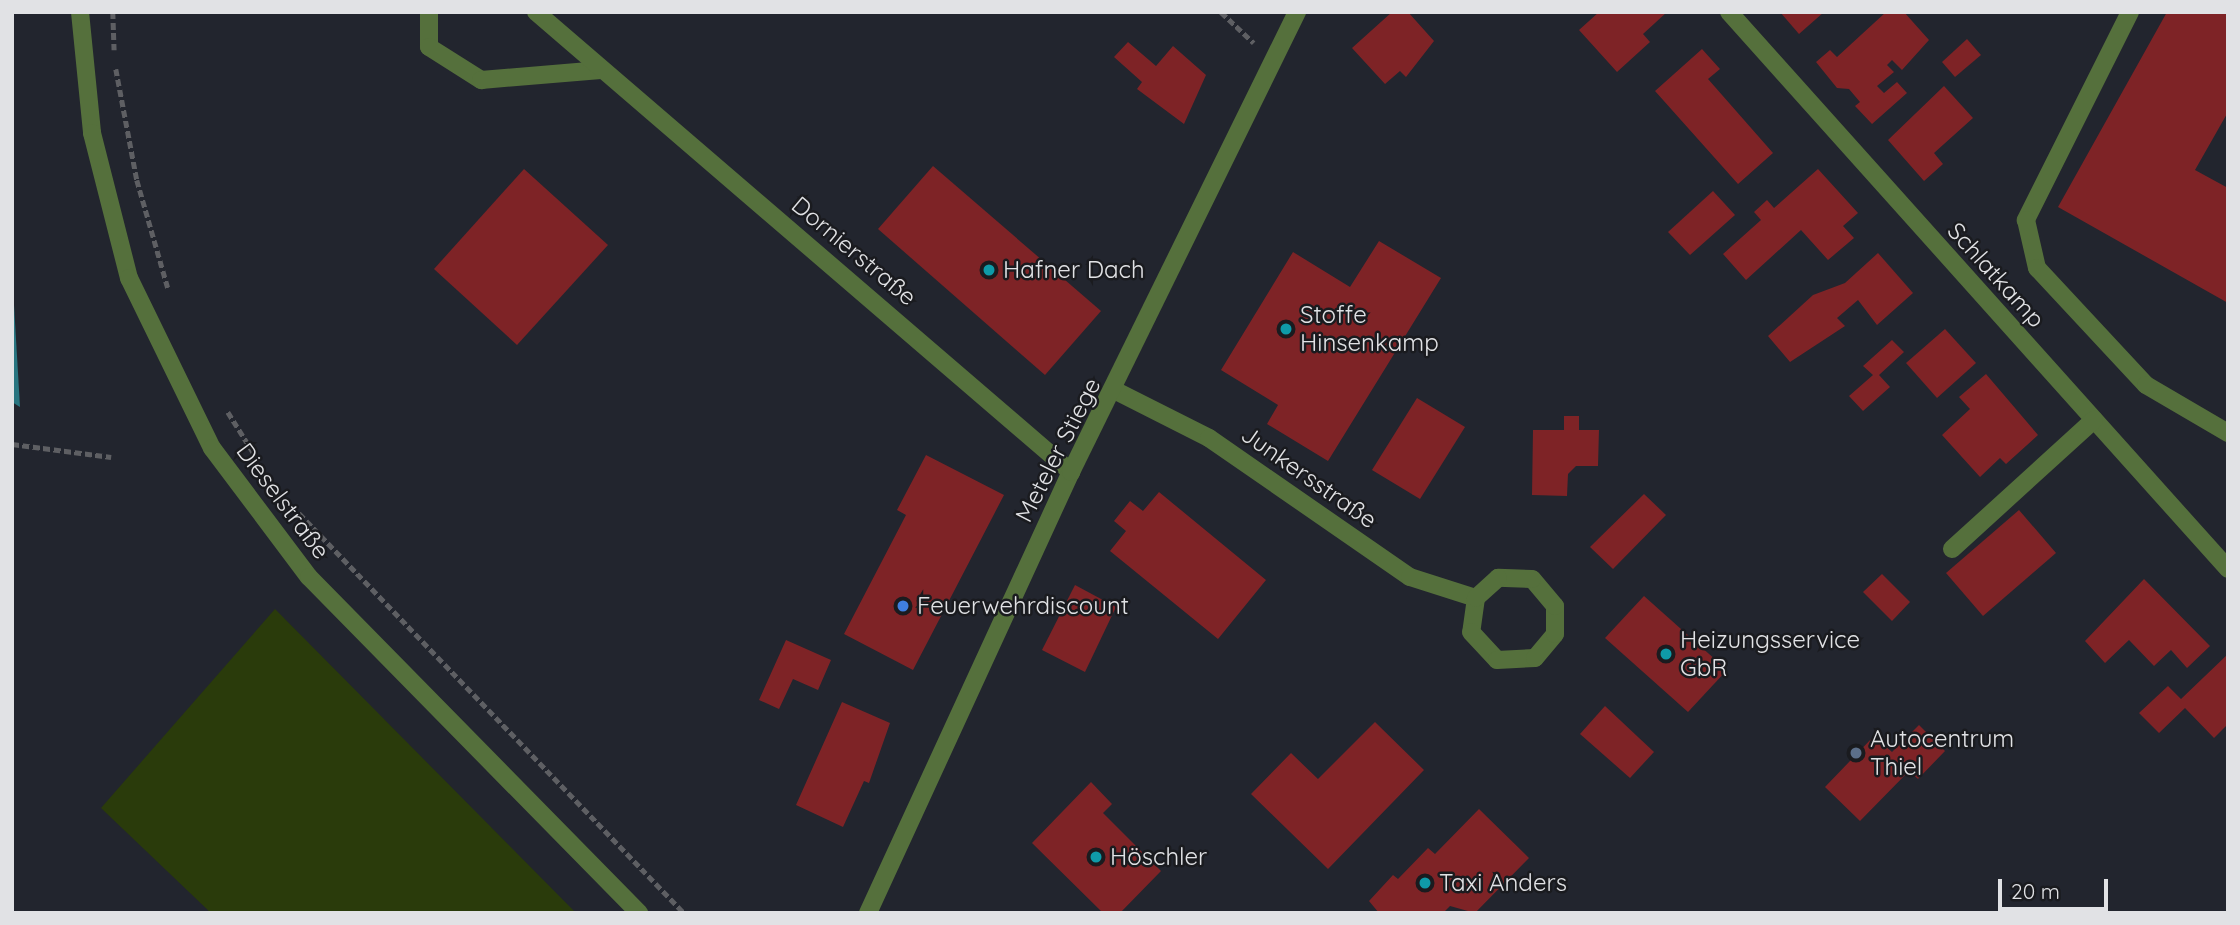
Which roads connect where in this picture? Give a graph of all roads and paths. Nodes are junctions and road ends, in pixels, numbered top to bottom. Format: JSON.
{"nodes":[{"id":1,"x":80,"y":12,"type":"edge"},
{"id":2,"x":113,"y":12,"type":"edge"},
{"id":3,"x":429,"y":12,"type":"edge"},
{"id":4,"x":536,"y":12,"type":"edge"},
{"id":5,"x":1221,"y":12,"type":"edge"},
{"id":6,"x":1297,"y":12,"type":"edge"},
{"id":7,"x":1729,"y":12,"type":"edge"},
{"id":8,"x":2130,"y":12,"type":"edge"},
{"id":9,"x":1272,"y":59,"type":"junction"},
{"id":10,"x":601,"y":70,"type":"junction"},
{"id":11,"x":172,"y":300,"type":"dead end"},
{"id":12,"x":1116,"y":391,"type":"junction"},
{"id":13,"x":223,"y":402,"type":"dead end"},
{"id":14,"x":2094,"y":420,"type":"junction"},
{"id":15,"x":2228,"y":433,"type":"edge"},
{"id":16,"x":12,"y":444,"type":"edge"},
{"id":17,"x":111,"y":457,"type":"dead end"},
{"id":18,"x":262,"y":465,"type":"dead end"},
{"id":19,"x":1071,"y":472,"type":"junction"},
{"id":20,"x":294,"y":507,"type":"dead end"},
{"id":21,"x":1952,"y":549,"type":"dead end"},
{"id":22,"x":2228,"y":569,"type":"edge"},
{"id":23,"x":1476,"y":598,"type":"junction"},
{"id":24,"x":639,"y":913,"type":"edge"},
{"id":25,"x":684,"y":913,"type":"edge"},
{"id":26,"x":868,"y":913,"type":"edge"}],
"edges":[{"from":1,"to":24,"type":"street","name":"Dieselstraße"},
{"from":2,"to":11,"type":"path"},
{"from":3,"to":10,"type":"street"},
{"from":4,"to":10,"type":"street","name":"Dornierstraße"},
{"from":5,"to":9,"type":"path"},
{"from":6,"to":9,"type":"street","name":"Meteler Stiege"},
{"from":7,"to":14,"type":"street","name":"Schlatkamp"},
{"from":8,"to":15,"type":"street"},
{"from":9,"to":12,"type":"street","name":"Meteler Stiege"},
{"from":10,"to":19,"type":"street","name":"Dornierstraße"},
{"from":12,"to":19,"type":"street","name":"Meteler Stiege"},
{"from":12,"to":23,"type":"street","name":"Junkersstraße"},
{"from":13,"to":18,"type":"path"},
{"from":14,"to":21,"type":"street"},
{"from":14,"to":22,"type":"street","name":"Schlatkamp"},
{"from":16,"to":17,"type":"path"},
{"from":19,"to":26,"type":"street","name":"Meteler Stiege"},
{"from":20,"to":25,"type":"path"},
{"from":23,"to":23,"type":"street"}]}
